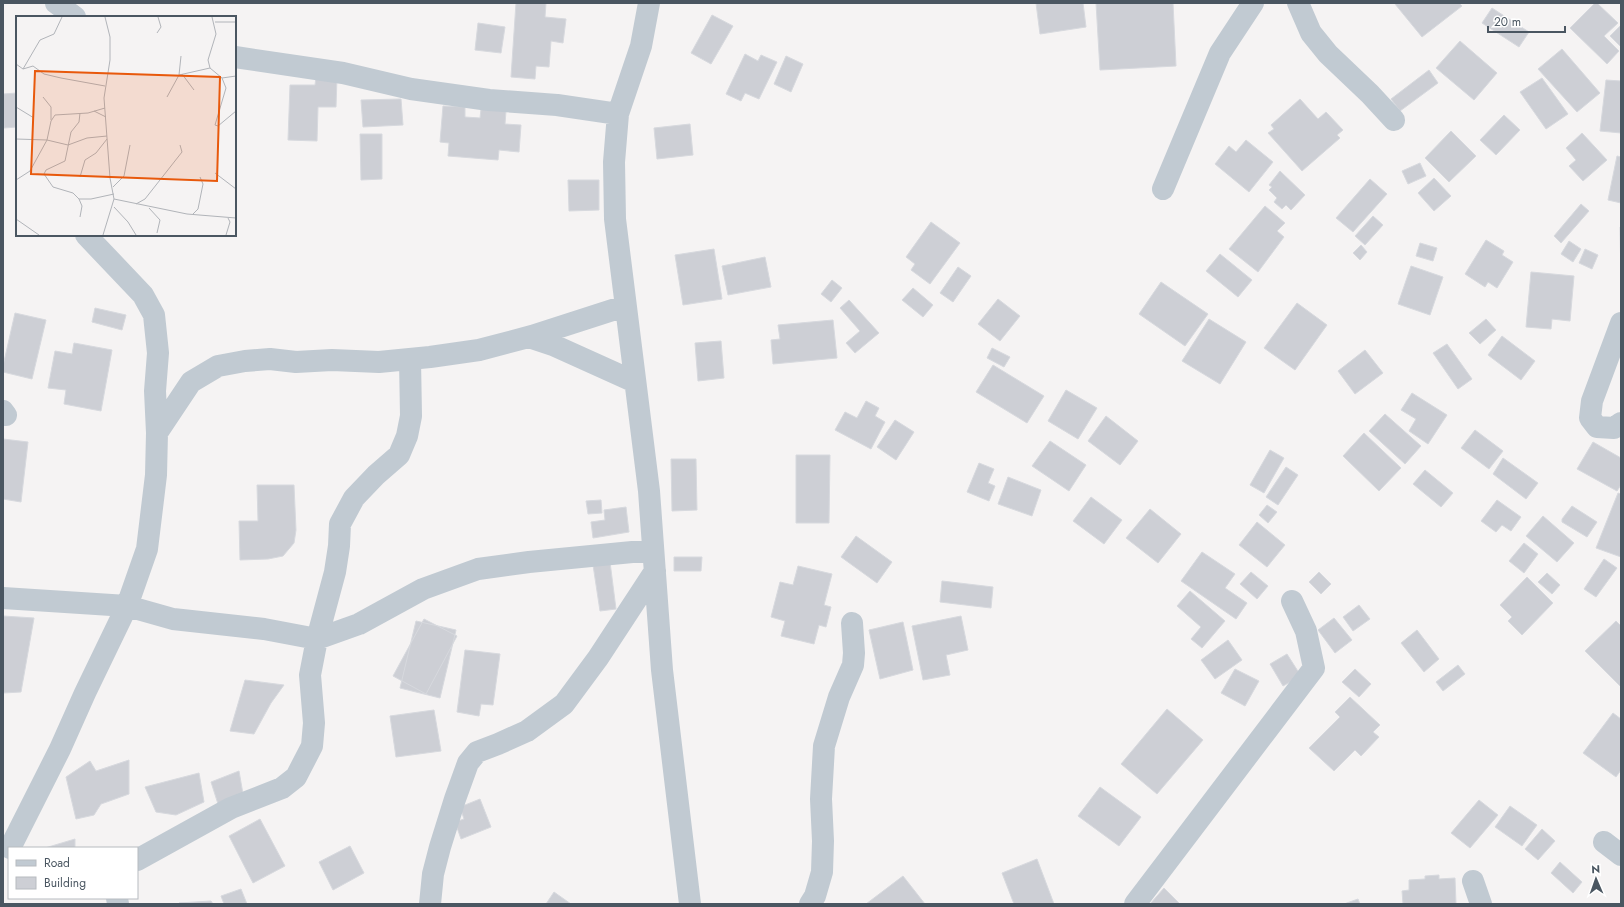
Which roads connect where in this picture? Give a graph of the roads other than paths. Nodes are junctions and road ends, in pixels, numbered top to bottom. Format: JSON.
{"nodes":[{"id":1,"x":56,"y":3,"type":"edge"},
{"id":2,"x":649,"y":3,"type":"edge"},
{"id":3,"x":1253,"y":3,"type":"edge"},
{"id":4,"x":1298,"y":3,"type":"edge"},
{"id":5,"x":74,"y":16,"type":"edge"},
{"id":6,"x":236,"y":57,"type":"edge"},
{"id":7,"x":618,"y":114,"type":"junction"},
{"id":8,"x":1394,"y":120,"type":"dead end"},
{"id":9,"x":1163,"y":190,"type":"dead end"},
{"id":10,"x":87,"y":236,"type":"edge"},
{"id":11,"x":625,"y":306,"type":"junction"},
{"id":12,"x":1621,"y":323,"type":"edge"},
{"id":13,"x":529,"y":337,"type":"junction"},
{"id":14,"x":410,"y":359,"type":"junction"},
{"id":15,"x":635,"y":382,"type":"junction"},
{"id":16,"x":1621,"y":423,"type":"edge"},
{"id":17,"x":157,"y":433,"type":"junction"},
{"id":18,"x":654,"y":560,"type":"junction"},
{"id":19,"x":3,"y":598,"type":"edge"},
{"id":20,"x":1292,"y":601,"type":"dead end"},
{"id":21,"x":127,"y":606,"type":"junction"},
{"id":22,"x":852,"y":622,"type":"dead end"},
{"id":23,"x":317,"y":640,"type":"junction"},
{"id":24,"x":1604,"y":842,"type":"dead end"},
{"id":25,"x":11,"y":847,"type":"edge"},
{"id":26,"x":8,"y":853,"type":"edge"},
{"id":27,"x":1621,"y":855,"type":"edge"},
{"id":28,"x":138,"y":859,"type":"edge"},
{"id":29,"x":3,"y":862,"type":"edge"},
{"id":30,"x":1473,"y":881,"type":"dead end"},
{"id":31,"x":430,"y":904,"type":"edge"},
{"id":32,"x":690,"y":904,"type":"edge"},
{"id":33,"x":810,"y":904,"type":"edge"},
{"id":34,"x":1135,"y":904,"type":"edge"},
{"id":35,"x":1481,"y":904,"type":"edge"}],
"edges":[{"from":1,"to":5,"type":"street"},
{"from":2,"to":7,"type":"street"},
{"from":3,"to":9,"type":"street"},
{"from":4,"to":8,"type":"street"},
{"from":6,"to":7,"type":"street"},
{"from":7,"to":11,"type":"street"},
{"from":10,"to":17,"type":"street"},
{"from":11,"to":13,"type":"street"},
{"from":11,"to":15,"type":"street"},
{"from":12,"to":16,"type":"street"},
{"from":13,"to":14,"type":"street"},
{"from":13,"to":15,"type":"street"},
{"from":14,"to":17,"type":"street"},
{"from":14,"to":23,"type":"street"},
{"from":15,"to":18,"type":"street"},
{"from":17,"to":21,"type":"street"},
{"from":18,"to":23,"type":"street"},
{"from":18,"to":31,"type":"street"},
{"from":18,"to":32,"type":"street"},
{"from":19,"to":21,"type":"street"},
{"from":20,"to":34,"type":"street"},
{"from":21,"to":23,"type":"street"},
{"from":21,"to":25,"type":"street"},
{"from":22,"to":33,"type":"street"},
{"from":23,"to":28,"type":"street"},
{"from":24,"to":27,"type":"street"},
{"from":26,"to":29,"type":"street"},
{"from":30,"to":35,"type":"street"}]}
